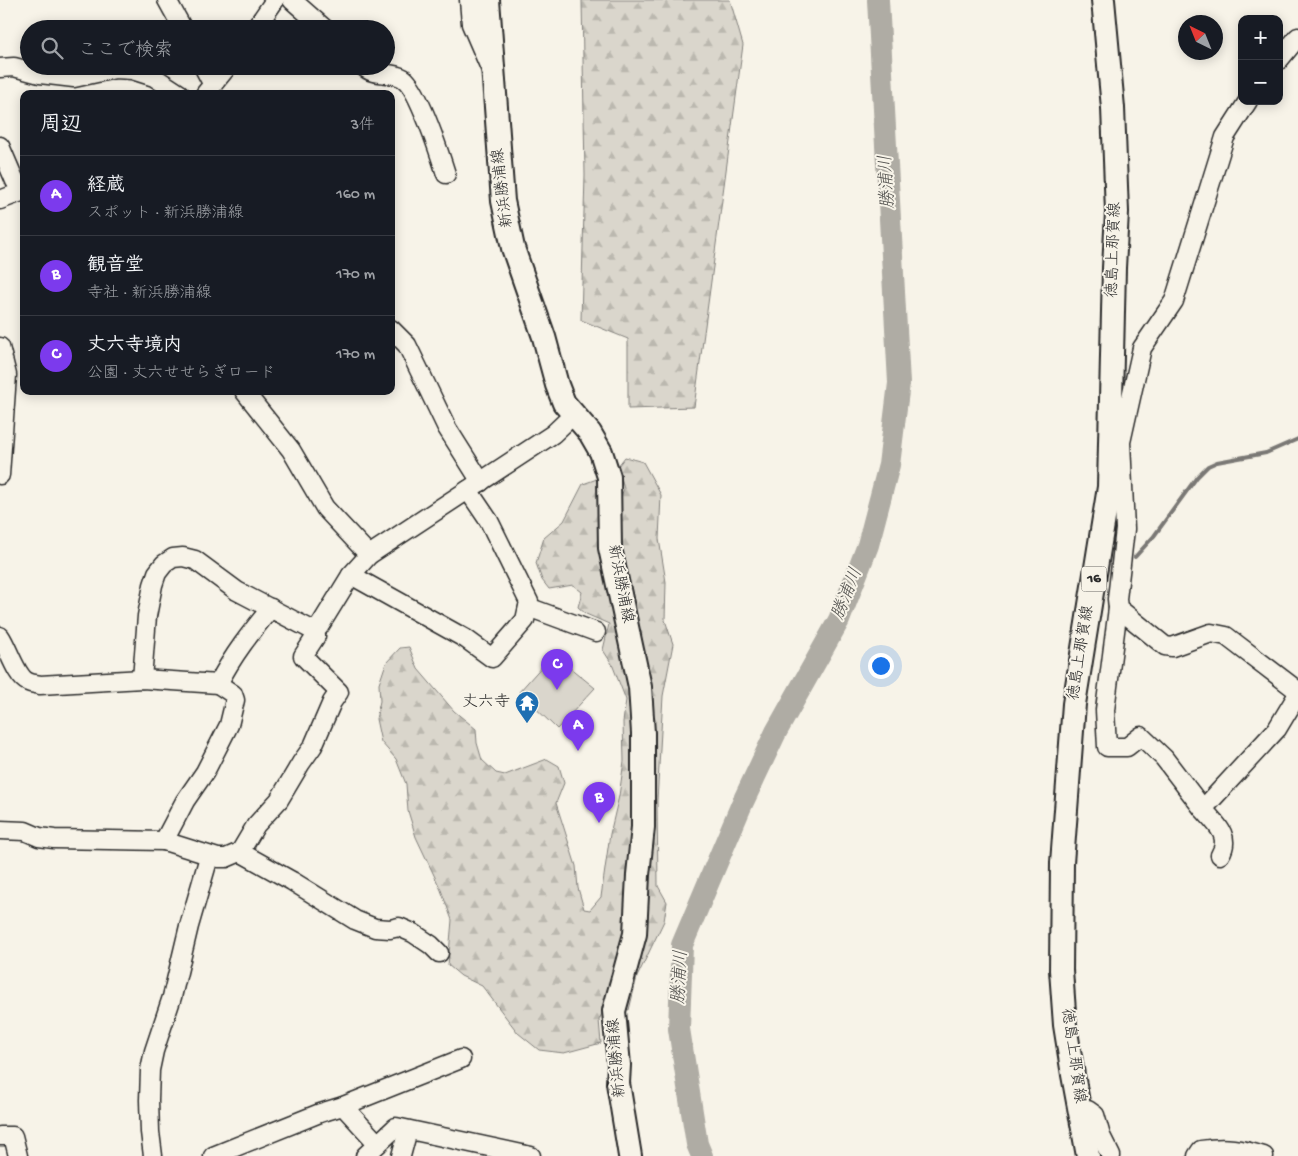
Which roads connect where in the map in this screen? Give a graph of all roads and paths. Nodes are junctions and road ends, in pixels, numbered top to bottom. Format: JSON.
{"nodes":[{"id":1,"x":167,"y":0,"type":"edge"},
{"id":2,"x":275,"y":0,"type":"edge"},
{"id":3,"x":292,"y":0,"type":"edge"},
{"id":4,"x":469,"y":0,"type":"edge"},
{"id":5,"x":488,"y":0,"type":"edge"},
{"id":6,"x":1103,"y":0,"type":"edge"},
{"id":7,"x":177,"y":20,"type":"edge"},
{"id":8,"x":261,"y":20,"type":"edge"},
{"id":9,"x":314,"y":20,"type":"edge"},
{"id":10,"x":1298,"y":37,"type":"edge"},
{"id":11,"x":1283,"y":55,"type":"edge"},
{"id":12,"x":0,"y":68,"type":"edge"},
{"id":13,"x":20,"y":68,"type":"edge"},
{"id":14,"x":48,"y":75,"type":"edge"},
{"id":15,"x":88,"y":75,"type":"edge"},
{"id":16,"x":148,"y":75,"type":"edge"},
{"id":17,"x":205,"y":75,"type":"edge"},
{"id":18,"x":221,"y":75,"type":"edge"},
{"id":19,"x":395,"y":75,"type":"edge"},
{"id":20,"x":494,"y":77,"type":"junction"},
{"id":21,"x":174,"y":90,"type":"edge"},
{"id":22,"x":209,"y":90,"type":"edge"},
{"id":23,"x":1245,"y":105,"type":"edge"},
{"id":24,"x":0,"y":146,"type":"edge"},
{"id":25,"x":446,"y":174,"type":"dead end"},
{"id":26,"x":20,"y":187,"type":"edge"},
{"id":27,"x":20,"y":192,"type":"edge"},
{"id":28,"x":0,"y":200,"type":"edge"},
{"id":29,"x":395,"y":333,"type":"edge"},
{"id":30,"x":0,"y":347,"type":"edge"},
{"id":31,"x":247,"y":395,"type":"edge"},
{"id":32,"x":573,"y":415,"type":"junction"},
{"id":33,"x":1116,"y":443,"type":"junction"},
{"id":34,"x":0,"y":466,"type":"edge"},
{"id":35,"x":475,"y":486,"type":"junction"},
{"id":36,"x":369,"y":555,"type":"junction"},
{"id":37,"x":351,"y":575,"type":"junction"},
{"id":38,"x":271,"y":608,"type":"junction"},
{"id":39,"x":1118,"y":608,"type":"junction"},
{"id":40,"x":527,"y":613,"type":"junction"},
{"id":41,"x":314,"y":631,"type":"junction"},
{"id":42,"x":596,"y":632,"type":"dead end"},
{"id":43,"x":0,"y":636,"type":"edge"},
{"id":44,"x":142,"y":679,"type":"junction"},
{"id":45,"x":218,"y":684,"type":"junction"},
{"id":46,"x":1298,"y":693,"type":"edge"},
{"id":47,"x":1203,"y":809,"type":"junction"},
{"id":48,"x":0,"y":830,"type":"edge"},
{"id":49,"x":164,"y":841,"type":"junction"},
{"id":50,"x":240,"y":852,"type":"junction"},
{"id":51,"x":1220,"y":855,"type":"dead end"},
{"id":52,"x":209,"y":857,"type":"junction"},
{"id":53,"x":439,"y":954,"type":"dead end"},
{"id":54,"x":461,"y":1059,"type":"dead end"},
{"id":55,"x":344,"y":1106,"type":"junction"},
{"id":56,"x":1080,"y":1110,"type":"junction"},
{"id":57,"x":408,"y":1130,"type":"junction"},
{"id":58,"x":0,"y":1136,"type":"edge"},
{"id":59,"x":468,"y":1149,"type":"edge"},
{"id":60,"x":371,"y":1150,"type":"edge"},
{"id":61,"x":18,"y":1156,"type":"edge"},
{"id":62,"x":153,"y":1156,"type":"edge"},
{"id":63,"x":212,"y":1156,"type":"edge"},
{"id":64,"x":401,"y":1156,"type":"edge"},
{"id":65,"x":531,"y":1156,"type":"edge"},
{"id":66,"x":630,"y":1156,"type":"edge"},
{"id":67,"x":1088,"y":1156,"type":"edge"},
{"id":68,"x":1111,"y":1156,"type":"edge"},
{"id":69,"x":1197,"y":1156,"type":"edge"},
{"id":70,"x":1264,"y":1156,"type":"edge"}],
"edges":[{"from":1,"to":7,"type":"street"},
{"from":2,"to":8,"type":"street"},
{"from":3,"to":9,"type":"street"},
{"from":4,"to":20,"type":"street"},
{"from":5,"to":20,"type":"main road","name":"新浜勝浦線"},
{"from":6,"to":33,"type":"main road","name":"徳島上那賀線","number":"16"},
{"from":10,"to":11,"type":"street"},
{"from":12,"to":13,"type":"street"},
{"from":14,"to":15,"type":"street"},
{"from":16,"to":21,"type":"street"},
{"from":17,"to":22,"type":"street"},
{"from":18,"to":22,"type":"street"},
{"from":19,"to":25,"type":"street"},
{"from":20,"to":32,"type":"main road","name":"新浜勝浦線"},
{"from":23,"to":33,"type":"street"},
{"from":24,"to":26,"type":"street"},
{"from":27,"to":28,"type":"street"},
{"from":29,"to":35,"type":"street"},
{"from":30,"to":34,"type":"street"},
{"from":31,"to":36,"type":"street"},
{"from":32,"to":35,"type":"street"},
{"from":32,"to":66,"type":"main road","name":"新浜勝浦線"},
{"from":33,"to":39,"type":"street"},
{"from":33,"to":56,"type":"main road","name":"徳島上那賀線","number":"16"},
{"from":35,"to":36,"type":"street"},
{"from":35,"to":40,"type":"street"},
{"from":36,"to":37,"type":"street"},
{"from":37,"to":40,"type":"street"},
{"from":37,"to":41,"type":"street"},
{"from":38,"to":41,"type":"street"},
{"from":38,"to":44,"type":"street"},
{"from":38,"to":45,"type":"street"},
{"from":39,"to":46,"type":"street"},
{"from":39,"to":47,"type":"street"},
{"from":40,"to":42,"type":"street"},
{"from":41,"to":50,"type":"street"},
{"from":43,"to":44,"type":"street"},
{"from":44,"to":45,"type":"street"},
{"from":45,"to":49,"type":"street"},
{"from":46,"to":47,"type":"street"},
{"from":47,"to":51,"type":"street"},
{"from":48,"to":49,"type":"street"},
{"from":49,"to":52,"type":"street"},
{"from":50,"to":52,"type":"street"},
{"from":50,"to":53,"type":"street"},
{"from":52,"to":62,"type":"street"},
{"from":54,"to":55,"type":"street"},
{"from":55,"to":60,"type":"street"},
{"from":55,"to":63,"type":"street"},
{"from":56,"to":67,"type":"main road","name":"徳島上那賀線","number":"16"},
{"from":56,"to":68,"type":"street"},
{"from":57,"to":59,"type":"street"},
{"from":57,"to":60,"type":"street"},
{"from":57,"to":64,"type":"street"},
{"from":58,"to":61,"type":"street"},
{"from":59,"to":65,"type":"street"},
{"from":69,"to":70,"type":"street"}]}
